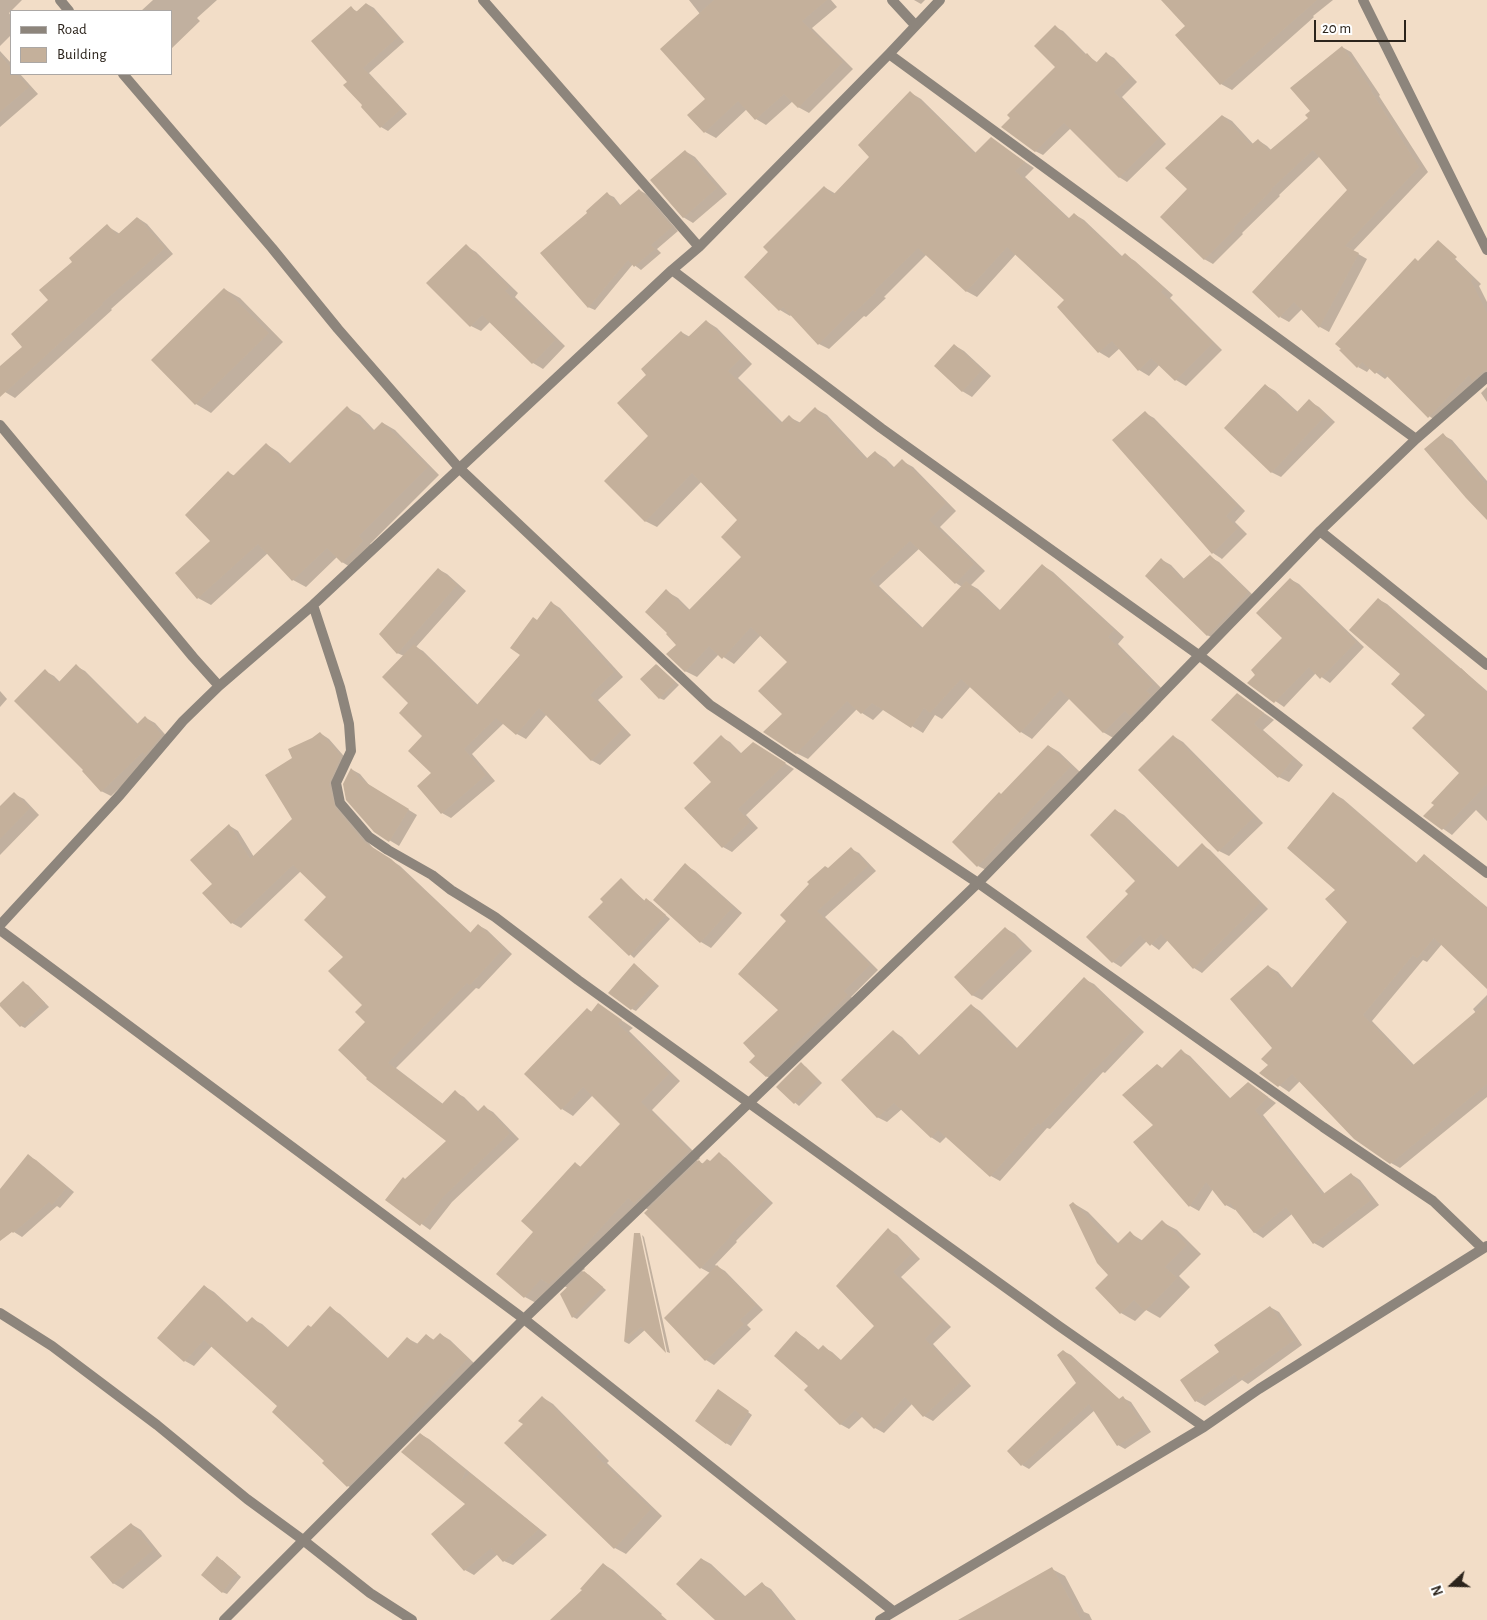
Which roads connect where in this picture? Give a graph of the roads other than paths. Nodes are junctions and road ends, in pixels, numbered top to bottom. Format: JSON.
{"nodes":[{"id":1,"x":60,"y":0,"type":"edge"},
{"id":2,"x":483,"y":0,"type":"edge"},
{"id":3,"x":892,"y":0,"type":"edge"},
{"id":4,"x":940,"y":0,"type":"edge"},
{"id":5,"x":1363,"y":0,"type":"edge"},
{"id":6,"x":68,"y":10,"type":"edge"},
{"id":7,"x":915,"y":26,"type":"junction"},
{"id":8,"x":890,"y":54,"type":"junction"},
{"id":9,"x":124,"y":75,"type":"edge"},
{"id":10,"x":699,"y":246,"type":"junction"},
{"id":11,"x":1487,"y":250,"type":"edge"},
{"id":12,"x":672,"y":270,"type":"junction"},
{"id":13,"x":1487,"y":377,"type":"edge"},
{"id":14,"x":0,"y":425,"type":"edge"},
{"id":15,"x":1416,"y":439,"type":"junction"},
{"id":16,"x":458,"y":468,"type":"junction"},
{"id":17,"x":1320,"y":531,"type":"junction"},
{"id":18,"x":313,"y":605,"type":"junction"},
{"id":19,"x":1200,"y":656,"type":"junction"},
{"id":20,"x":1487,"y":665,"type":"edge"},
{"id":21,"x":219,"y":686,"type":"junction"},
{"id":22,"x":1487,"y":873,"type":"edge"},
{"id":23,"x":978,"y":883,"type":"junction"},
{"id":24,"x":0,"y":925,"type":"edge"},
{"id":25,"x":0,"y":930,"type":"edge"},
{"id":26,"x":750,"y":1104,"type":"junction"},
{"id":27,"x":1485,"y":1247,"type":"edge"},
{"id":28,"x":0,"y":1313,"type":"edge"},
{"id":29,"x":524,"y":1319,"type":"junction"},
{"id":30,"x":1204,"y":1427,"type":"junction"},
{"id":31,"x":303,"y":1540,"type":"junction"},
{"id":32,"x":893,"y":1611,"type":"junction"},
{"id":33,"x":224,"y":1620,"type":"edge"},
{"id":34,"x":412,"y":1620,"type":"edge"},
{"id":35,"x":880,"y":1620,"type":"edge"}],
"edges":[{"from":1,"to":6,"type":"street"},
{"from":2,"to":10,"type":"street"},
{"from":3,"to":7,"type":"street"},
{"from":4,"to":7,"type":"street"},
{"from":5,"to":11,"type":"street"},
{"from":7,"to":8,"type":"street"},
{"from":8,"to":10,"type":"street"},
{"from":8,"to":15,"type":"street"},
{"from":9,"to":16,"type":"street"},
{"from":10,"to":12,"type":"street"},
{"from":12,"to":16,"type":"street"},
{"from":12,"to":19,"type":"street"},
{"from":13,"to":15,"type":"street"},
{"from":14,"to":21,"type":"street"},
{"from":15,"to":17,"type":"street"},
{"from":16,"to":18,"type":"street"},
{"from":16,"to":23,"type":"street"},
{"from":17,"to":19,"type":"street"},
{"from":17,"to":20,"type":"street"},
{"from":18,"to":21,"type":"street"},
{"from":18,"to":26,"type":"street"},
{"from":19,"to":22,"type":"street"},
{"from":19,"to":23,"type":"street"},
{"from":21,"to":24,"type":"street"},
{"from":23,"to":26,"type":"street"},
{"from":23,"to":27,"type":"street"},
{"from":25,"to":29,"type":"street"},
{"from":26,"to":29,"type":"street"},
{"from":26,"to":30,"type":"street"},
{"from":27,"to":30,"type":"street"},
{"from":28,"to":31,"type":"street"},
{"from":29,"to":31,"type":"street"},
{"from":29,"to":32,"type":"street"},
{"from":30,"to":32,"type":"street"},
{"from":31,"to":33,"type":"street"},
{"from":31,"to":34,"type":"street"},
{"from":32,"to":35,"type":"street"}]}
